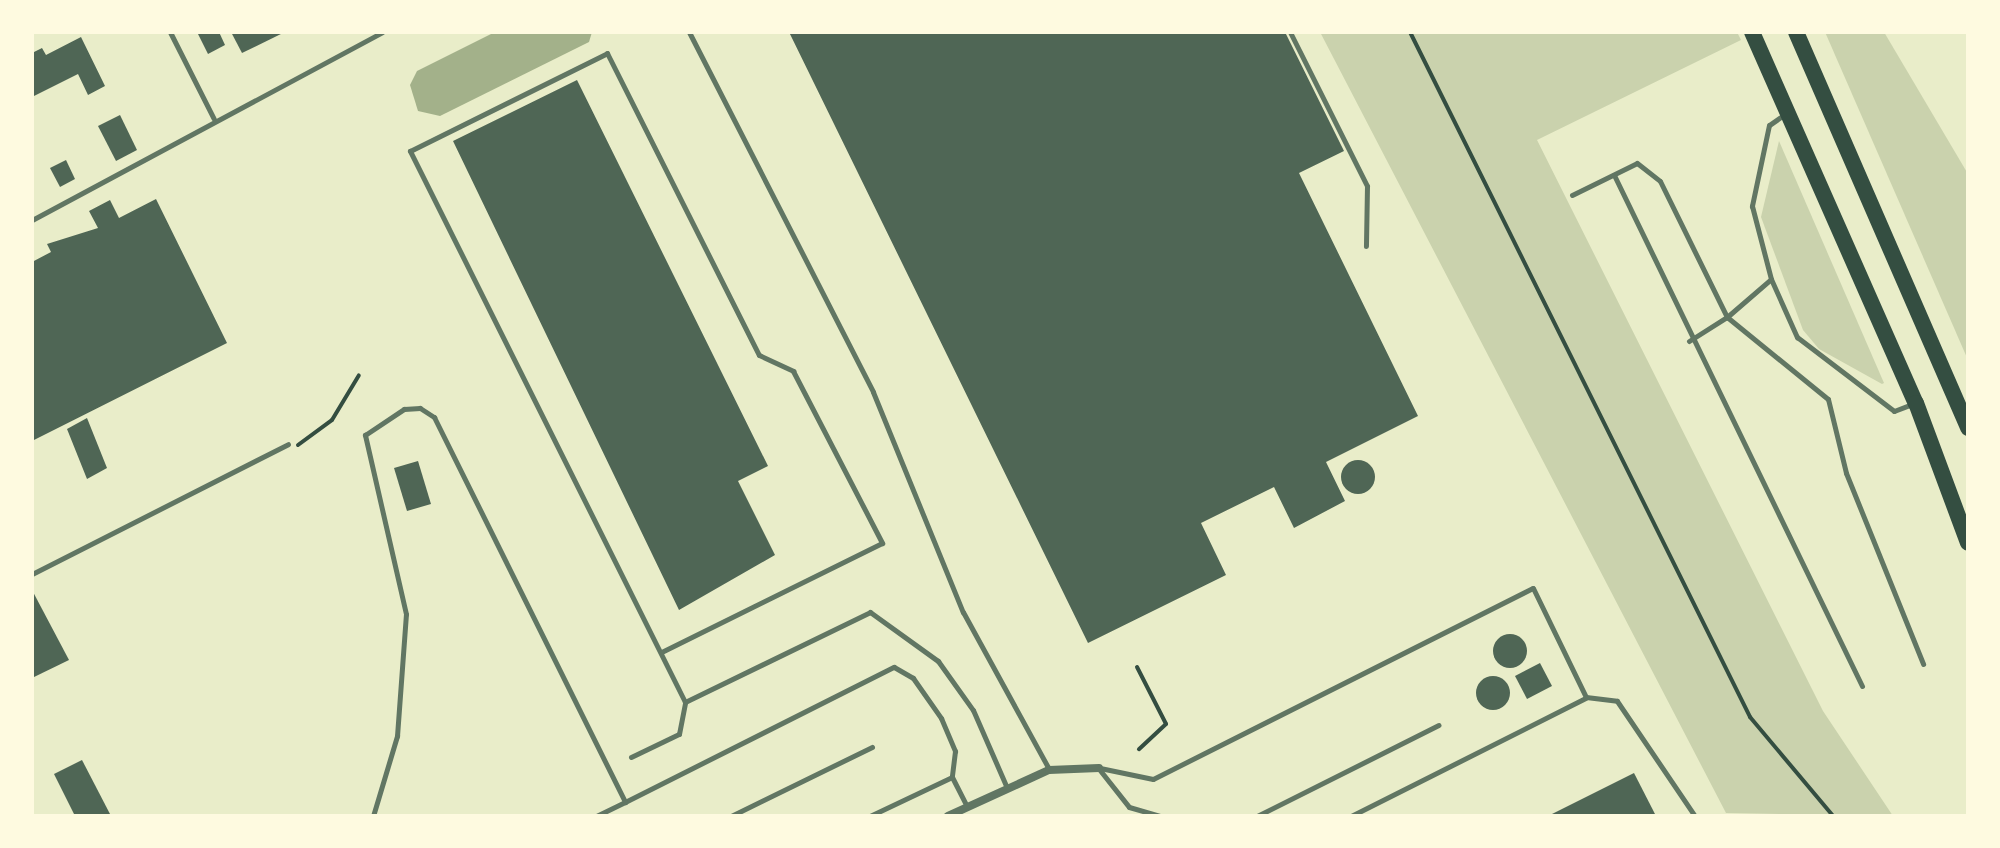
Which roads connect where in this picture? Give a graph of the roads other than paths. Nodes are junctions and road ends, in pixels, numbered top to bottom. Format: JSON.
{"nodes":[{"id":1,"x":170,"y":32,"type":"edge"},
{"id":2,"x":382,"y":32,"type":"edge"},
{"id":3,"x":689,"y":32,"type":"edge"},
{"id":4,"x":1290,"y":32,"type":"edge"},
{"id":5,"x":1752,"y":32,"type":"edge"},
{"id":6,"x":1796,"y":32,"type":"edge"},
{"id":7,"x":1789,"y":112,"type":"junction"},
{"id":8,"x":214,"y":119,"type":"junction"},
{"id":9,"x":1614,"y":175,"type":"junction"},
{"id":10,"x":1572,"y":195,"type":"dead end"},
{"id":11,"x":32,"y":220,"type":"edge"},
{"id":12,"x":1366,"y":246,"type":"dead end"},
{"id":13,"x":1771,"y":279,"type":"junction"},
{"id":14,"x":1727,"y":317,"type":"junction"},
{"id":15,"x":1689,"y":341,"type":"junction"},
{"id":16,"x":1916,"y":403,"type":"junction"},
{"id":17,"x":1968,"y":428,"type":"edge"},
{"id":18,"x":288,"y":444,"type":"road end"},
{"id":19,"x":1968,"y":543,"type":"edge"},
{"id":20,"x":32,"y":574,"type":"edge"},
{"id":21,"x":661,"y":652,"type":"junction"},
{"id":22,"x":1923,"y":664,"type":"dead end"},
{"id":23,"x":1862,"y":686,"type":"dead end"},
{"id":24,"x":1586,"y":697,"type":"junction"},
{"id":25,"x":685,"y":702,"type":"junction"},
{"id":26,"x":1439,"y":725,"type":"dead end"},
{"id":27,"x":872,"y":747,"type":"dead end"},
{"id":28,"x":631,"y":757,"type":"dead end"},
{"id":29,"x":1099,"y":768,"type":"junction"},
{"id":30,"x":1049,"y":770,"type":"junction"},
{"id":31,"x":952,"y":777,"type":"junction"},
{"id":32,"x":1007,"y":789,"type":"junction"},
{"id":33,"x":625,"y":802,"type":"junction"},
{"id":34,"x":967,"y":807,"type":"junction"},
{"id":35,"x":1129,"y":807,"type":"junction"},
{"id":36,"x":373,"y":816,"type":"edge"},
{"id":37,"x":596,"y":816,"type":"edge"},
{"id":38,"x":731,"y":816,"type":"edge"},
{"id":39,"x":870,"y":816,"type":"edge"},
{"id":40,"x":948,"y":816,"type":"edge"},
{"id":41,"x":1133,"y":816,"type":"edge"},
{"id":42,"x":1160,"y":816,"type":"edge"},
{"id":43,"x":1257,"y":816,"type":"edge"},
{"id":44,"x":1351,"y":816,"type":"edge"},
{"id":45,"x":1695,"y":816,"type":"edge"}],
"edges":[{"from":1,"to":8,"type":"lane"},
{"from":2,"to":8,"type":"lane"},
{"from":3,"to":30,"type":"lane"},
{"from":4,"to":12,"type":"lane"},
{"from":5,"to":7,"type":"highway"},
{"from":6,"to":17,"type":"highway"},
{"from":7,"to":13,"type":"lane"},
{"from":7,"to":16,"type":"highway"},
{"from":8,"to":11,"type":"lane"},
{"from":9,"to":10,"type":"lane"},
{"from":9,"to":14,"type":"lane"},
{"from":9,"to":15,"type":"lane"},
{"from":13,"to":14,"type":"lane"},
{"from":13,"to":16,"type":"lane"},
{"from":14,"to":15,"type":"lane"},
{"from":14,"to":22,"type":"lane"},
{"from":15,"to":23,"type":"lane"},
{"from":16,"to":19,"type":"highway"},
{"from":18,"to":20,"type":"lane"},
{"from":21,"to":21,"type":"lane"},
{"from":21,"to":25,"type":"lane"},
{"from":24,"to":29,"type":"lane"},
{"from":24,"to":44,"type":"lane"},
{"from":24,"to":45,"type":"lane"},
{"from":25,"to":28,"type":"lane"},
{"from":25,"to":32,"type":"lane"},
{"from":26,"to":43,"type":"lane"},
{"from":27,"to":38,"type":"lane"},
{"from":29,"to":30,"type":"street"},
{"from":29,"to":35,"type":"lane"},
{"from":30,"to":32,"type":"street"},
{"from":31,"to":33,"type":"lane"},
{"from":31,"to":34,"type":"lane"},
{"from":31,"to":39,"type":"lane"},
{"from":32,"to":34,"type":"street"},
{"from":33,"to":36,"type":"lane"},
{"from":33,"to":37,"type":"lane"},
{"from":34,"to":40,"type":"street"},
{"from":35,"to":41,"type":"lane"},
{"from":35,"to":42,"type":"lane"}]}
